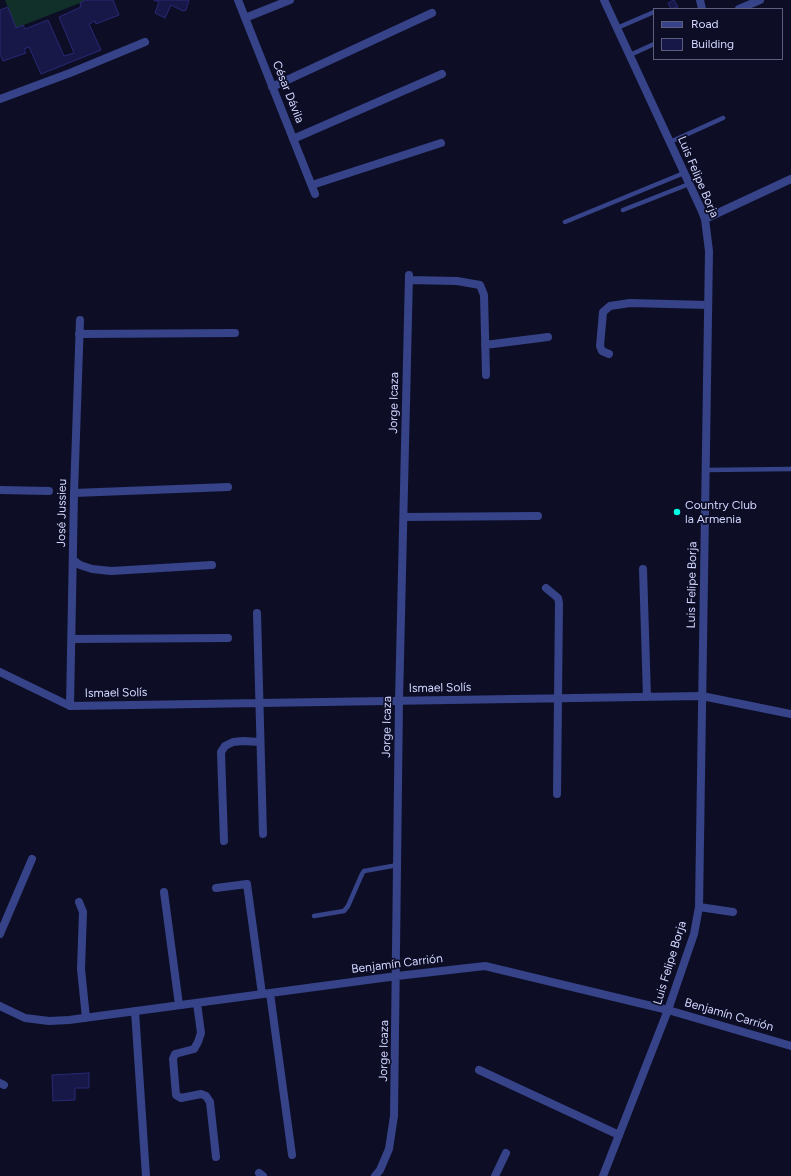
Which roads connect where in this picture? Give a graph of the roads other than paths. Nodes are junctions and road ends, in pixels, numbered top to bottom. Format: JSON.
{"nodes":[{"id":1,"x":238,"y":0,"type":"edge"},
{"id":2,"x":290,"y":0,"type":"edge"},
{"id":3,"x":604,"y":0,"type":"edge"},
{"id":4,"x":760,"y":0,"type":"edge"},
{"id":5,"x":741,"y":8,"type":"edge"},
{"id":6,"x":653,"y":12,"type":"edge"},
{"id":7,"x":432,"y":13,"type":"dead end"},
{"id":8,"x":245,"y":18,"type":"junction"},
{"id":9,"x":617,"y":28,"type":"junction"},
{"id":10,"x":145,"y":42,"type":"dead end"},
{"id":11,"x":653,"y":44,"type":"edge"},
{"id":12,"x":630,"y":55,"type":"junction"},
{"id":13,"x":442,"y":74,"type":"dead end"},
{"id":14,"x":272,"y":87,"type":"junction"},
{"id":15,"x":0,"y":99,"type":"edge"},
{"id":16,"x":723,"y":118,"type":"dead end"},
{"id":17,"x":293,"y":139,"type":"junction"},
{"id":18,"x":670,"y":142,"type":"junction"},
{"id":19,"x":441,"y":143,"type":"dead end"},
{"id":20,"x":684,"y":173,"type":"junction"},
{"id":21,"x":791,"y":179,"type":"edge"},
{"id":22,"x":689,"y":184,"type":"junction"},
{"id":23,"x":312,"y":185,"type":"junction"},
{"id":24,"x":315,"y":194,"type":"dead end"},
{"id":25,"x":623,"y":210,"type":"dead end"},
{"id":26,"x":705,"y":219,"type":"junction"},
{"id":27,"x":565,"y":222,"type":"dead end"},
{"id":28,"x":708,"y":305,"type":"junction"},
{"id":29,"x":80,"y":320,"type":"dead end"},
{"id":30,"x":235,"y":333,"type":"dead end"},
{"id":31,"x":79,"y":334,"type":"junction"},
{"id":32,"x":548,"y":337,"type":"dead end"},
{"id":33,"x":485,"y":345,"type":"junction"},
{"id":34,"x":609,"y":354,"type":"dead end"},
{"id":35,"x":486,"y":375,"type":"dead end"},
{"id":36,"x":791,"y":469,"type":"edge"},
{"id":37,"x":706,"y":470,"type":"junction"},
{"id":38,"x":228,"y":487,"type":"dead end"},
{"id":39,"x":0,"y":490,"type":"edge"},
{"id":40,"x":49,"y":491,"type":"dead end"},
{"id":41,"x":74,"y":493,"type":"junction"},
{"id":42,"x":538,"y":516,"type":"dead end"},
{"id":43,"x":404,"y":517,"type":"junction"},
{"id":44,"x":73,"y":560,"type":"junction"},
{"id":45,"x":212,"y":565,"type":"dead end"},
{"id":46,"x":643,"y":569,"type":"dead end"},
{"id":47,"x":546,"y":588,"type":"dead end"},
{"id":48,"x":257,"y":612,"type":"dead end"},
{"id":49,"x":228,"y":638,"type":"dead end"},
{"id":50,"x":72,"y":639,"type":"junction"},
{"id":51,"x":0,"y":672,"type":"edge"},
{"id":52,"x":702,"y":696,"type":"junction"},
{"id":53,"x":647,"y":697,"type":"junction"},
{"id":54,"x":557,"y":698,"type":"junction"},
{"id":55,"x":399,"y":701,"type":"junction"},
{"id":56,"x":258,"y":703,"type":"junction"},
{"id":57,"x":70,"y":706,"type":"junction"},
{"id":58,"x":791,"y":714,"type":"edge"},
{"id":59,"x":260,"y":742,"type":"junction"},
{"id":60,"x":556,"y":794,"type":"dead end"},
{"id":61,"x":263,"y":834,"type":"dead end"},
{"id":62,"x":224,"y":841,"type":"dead end"},
{"id":63,"x":32,"y":859,"type":"dead end"},
{"id":64,"x":398,"y":865,"type":"junction"},
{"id":65,"x":216,"y":888,"type":"dead end"},
{"id":66,"x":164,"y":892,"type":"dead end"},
{"id":67,"x":79,"y":902,"type":"dead end"},
{"id":68,"x":699,"y":907,"type":"junction"},
{"id":69,"x":733,"y":912,"type":"dead end"},
{"id":70,"x":314,"y":916,"type":"dead end"},
{"id":71,"x":0,"y":934,"type":"edge"},
{"id":72,"x":397,"y":976,"type":"junction"},
{"id":73,"x":266,"y":994,"type":"junction"},
{"id":74,"x":197,"y":1003,"type":"junction"},
{"id":75,"x":179,"y":1005,"type":"junction"},
{"id":76,"x":0,"y":1006,"type":"edge"},
{"id":77,"x":668,"y":1010,"type":"junction"},
{"id":78,"x":135,"y":1011,"type":"junction"},
{"id":79,"x":86,"y":1018,"type":"junction"},
{"id":80,"x":791,"y":1046,"type":"edge"},
{"id":81,"x":479,"y":1070,"type":"dead end"},
{"id":82,"x":619,"y":1135,"type":"junction"},
{"id":83,"x":506,"y":1153,"type":"dead end"},
{"id":84,"x":292,"y":1155,"type":"dead end"},
{"id":85,"x":216,"y":1157,"type":"dead end"},
{"id":86,"x":146,"y":1176,"type":"edge"},
{"id":87,"x":375,"y":1176,"type":"edge"},
{"id":88,"x":495,"y":1176,"type":"edge"},
{"id":89,"x":603,"y":1176,"type":"edge"}],
"edges":[{"from":1,"to":8,"type":"street","name":"César Dávila"},
{"from":2,"to":8,"type":"street"},
{"from":3,"to":9,"type":"street","name":"Luis Felipe Borja"},
{"from":4,"to":5,"type":"street"},
{"from":6,"to":9,"type":"lane"},
{"from":7,"to":14,"type":"street"},
{"from":8,"to":14,"type":"street","name":"César Dávila"},
{"from":9,"to":12,"type":"street","name":"Luis Felipe Borja"},
{"from":10,"to":15,"type":"street"},
{"from":11,"to":12,"type":"lane"},
{"from":12,"to":18,"type":"street","name":"Luis Felipe Borja"},
{"from":13,"to":17,"type":"street"},
{"from":14,"to":17,"type":"street","name":"César Dávila"},
{"from":16,"to":18,"type":"lane"},
{"from":17,"to":23,"type":"street","name":"César Dávila"},
{"from":18,"to":20,"type":"street","name":"Luis Felipe Borja"},
{"from":19,"to":23,"type":"street"},
{"from":20,"to":22,"type":"street","name":"Luis Felipe Borja"},
{"from":20,"to":27,"type":"lane"},
{"from":21,"to":26,"type":"street"},
{"from":22,"to":25,"type":"lane"},
{"from":22,"to":26,"type":"street","name":"Luis Felipe Borja"},
{"from":23,"to":24,"type":"street","name":"César Dávila"},
{"from":26,"to":28,"type":"street","name":"Luis Felipe Borja"},
{"from":28,"to":34,"type":"street"},
{"from":28,"to":37,"type":"street","name":"Luis Felipe Borja"},
{"from":29,"to":31,"type":"street","name":"José Jussieu"},
{"from":30,"to":31,"type":"street"},
{"from":31,"to":41,"type":"street","name":"José Jussieu"},
{"from":32,"to":33,"type":"street"},
{"from":33,"to":35,"type":"street"},
{"from":33,"to":43,"type":"street","name":"Jorge Icaza"},
{"from":36,"to":37,"type":"lane"},
{"from":37,"to":52,"type":"street","name":"Luis Felipe Borja"},
{"from":38,"to":41,"type":"street"},
{"from":39,"to":40,"type":"street"},
{"from":41,"to":44,"type":"street","name":"José Jussieu"},
{"from":42,"to":43,"type":"street"},
{"from":43,"to":55,"type":"street","name":"Jorge Icaza"},
{"from":44,"to":45,"type":"street"},
{"from":44,"to":50,"type":"street","name":"José Jussieu"},
{"from":46,"to":53,"type":"street"},
{"from":47,"to":54,"type":"street"},
{"from":48,"to":56,"type":"street"},
{"from":49,"to":50,"type":"street"},
{"from":50,"to":57,"type":"street","name":"José Jussieu"},
{"from":51,"to":57,"type":"street","name":"Ismael Solís"},
{"from":52,"to":53,"type":"street","name":"Ismael Solís"},
{"from":52,"to":58,"type":"street","name":"Ismael Solís"},
{"from":52,"to":68,"type":"street","name":"Luis Felipe Borja"},
{"from":53,"to":54,"type":"street","name":"Ismael Solís"},
{"from":54,"to":55,"type":"street","name":"Ismael Solís"},
{"from":54,"to":60,"type":"street"},
{"from":55,"to":56,"type":"street","name":"Ismael Solís"},
{"from":55,"to":64,"type":"street","name":"Jorge Icaza"},
{"from":56,"to":57,"type":"street","name":"Ismael Solís"},
{"from":56,"to":59,"type":"street"},
{"from":59,"to":61,"type":"street"},
{"from":59,"to":62,"type":"street"},
{"from":63,"to":71,"type":"street"},
{"from":64,"to":70,"type":"lane"},
{"from":64,"to":72,"type":"street","name":"Jorge Icaza"},
{"from":65,"to":73,"type":"street"},
{"from":66,"to":75,"type":"street"},
{"from":67,"to":79,"type":"street"},
{"from":68,"to":69,"type":"street"},
{"from":68,"to":77,"type":"street","name":"Luis Felipe Borja"},
{"from":72,"to":73,"type":"street","name":"Benjamín Carrión"},
{"from":72,"to":77,"type":"street","name":"Benjamín Carrión"},
{"from":72,"to":87,"type":"street","name":"Jorge Icaza"},
{"from":73,"to":74,"type":"street","name":"Benjamín Carrión"},
{"from":73,"to":84,"type":"street"},
{"from":74,"to":75,"type":"street","name":"Benjamín Carrión"},
{"from":74,"to":85,"type":"street"},
{"from":75,"to":78,"type":"street","name":"Benjamín Carrión"},
{"from":76,"to":79,"type":"street","name":"Benjamín Carrión"},
{"from":77,"to":80,"type":"street","name":"Benjamín Carrión"},
{"from":77,"to":82,"type":"street","name":"Luis Felipe Borja"},
{"from":78,"to":79,"type":"street","name":"Benjamín Carrión"},
{"from":78,"to":86,"type":"street"},
{"from":81,"to":82,"type":"street"},
{"from":82,"to":89,"type":"street","name":"Luis Felipe Borja"},
{"from":83,"to":88,"type":"street"}]}
